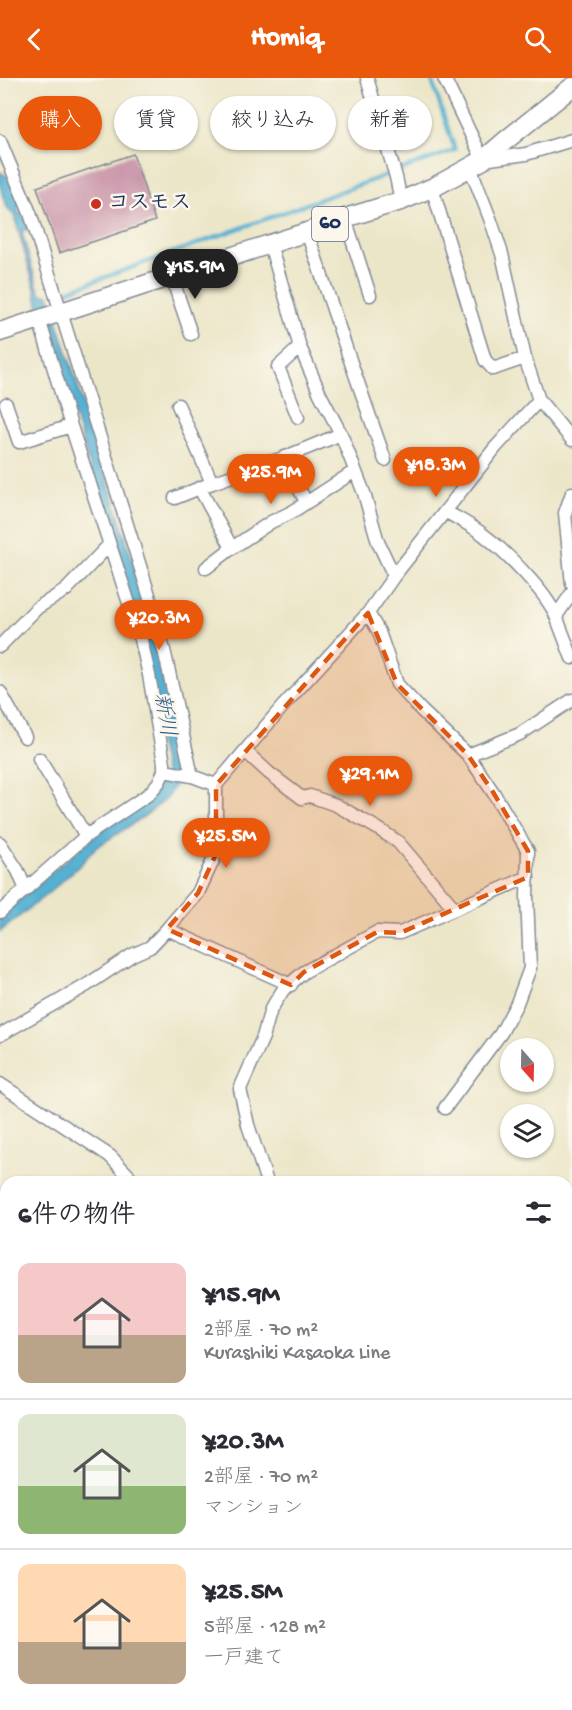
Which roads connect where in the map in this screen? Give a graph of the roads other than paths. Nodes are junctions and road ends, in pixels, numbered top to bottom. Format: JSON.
{"nodes":[{"id":1,"x":367,"y":78,"type":"edge"},
{"id":2,"x":444,"y":78,"type":"edge"},
{"id":3,"x":572,"y":87,"type":"edge"},
{"id":4,"x":572,"y":140,"type":"edge"},
{"id":5,"x":0,"y":141,"type":"edge"},
{"id":6,"x":477,"y":164,"type":"junction"},
{"id":7,"x":432,"y":188,"type":"junction"},
{"id":8,"x":401,"y":201,"type":"junction"},
{"id":9,"x":345,"y":218,"type":"junction"},
{"id":10,"x":307,"y":232,"type":"junction"},
{"id":11,"x":270,"y":244,"type":"junction"},
{"id":12,"x":171,"y":275,"type":"junction"},
{"id":13,"x":370,"y":295,"type":"dead end"},
{"id":14,"x":62,"y":311,"type":"junction"},
{"id":15,"x":39,"y":318,"type":"junction"},
{"id":16,"x":0,"y":332,"type":"edge"},
{"id":17,"x":191,"y":334,"type":"dead end"},
{"id":18,"x":300,"y":347,"type":"junction"},
{"id":19,"x":525,"y":358,"type":"junction"},
{"id":20,"x":539,"y":400,"type":"junction"},
{"id":21,"x":6,"y":404,"type":"dead end"},
{"id":22,"x":178,"y":405,"type":"dead end"},
{"id":23,"x":298,"y":417,"type":"dead end"},
{"id":24,"x":71,"y":426,"type":"junction"},
{"id":25,"x":340,"y":434,"type":"junction"},
{"id":26,"x":572,"y":439,"type":"edge"},
{"id":27,"x":283,"y":458,"type":"junction"},
{"id":28,"x":385,"y":460,"type":"dead end"},
{"id":29,"x":355,"y":471,"type":"junction"},
{"id":30,"x":206,"y":486,"type":"junction"},
{"id":31,"x":572,"y":493,"type":"edge"},
{"id":32,"x":175,"y":498,"type":"dead end"},
{"id":33,"x":306,"y":502,"type":"junction"},
{"id":34,"x":445,"y":511,"type":"junction"},
{"id":35,"x":109,"y":546,"type":"junction"},
{"id":36,"x":232,"y":548,"type":"junction"},
{"id":37,"x":206,"y":568,"type":"dead end"},
{"id":38,"x":394,"y":576,"type":"junction"},
{"id":39,"x":572,"y":584,"type":"edge"},
{"id":40,"x":572,"y":593,"type":"edge"},
{"id":41,"x":368,"y":613,"type":"junction"},
{"id":42,"x":556,"y":616,"type":"junction"},
{"id":43,"x":0,"y":646,"type":"edge"},
{"id":44,"x":572,"y":658,"type":"edge"},
{"id":45,"x":0,"y":692,"type":"edge"},
{"id":46,"x":572,"y":700,"type":"edge"},
{"id":47,"x":25,"y":737,"type":"dead end"},
{"id":48,"x":245,"y":751,"type":"junction"},
{"id":49,"x":468,"y":755,"type":"junction"},
{"id":50,"x":39,"y":759,"type":"dead end"},
{"id":51,"x":164,"y":771,"type":"junction"},
{"id":52,"x":192,"y":776,"type":"junction"},
{"id":53,"x":216,"y":786,"type":"junction"},
{"id":54,"x":86,"y":836,"type":"junction"},
{"id":55,"x":0,"y":843,"type":"edge"},
{"id":56,"x":528,"y":878,"type":"junction"},
{"id":57,"x":26,"y":890,"type":"junction"},
{"id":58,"x":455,"y":909,"type":"junction"},
{"id":59,"x":0,"y":912,"type":"edge"},
{"id":60,"x":167,"y":929,"type":"junction"},
{"id":61,"x":291,"y":985,"type":"junction"},
{"id":62,"x":0,"y":1035,"type":"edge"},
{"id":63,"x":0,"y":1084,"type":"edge"},
{"id":64,"x":445,"y":1108,"type":"dead end"},
{"id":65,"x":128,"y":1176,"type":"edge"},
{"id":66,"x":265,"y":1176,"type":"edge"}],
"edges":[{"from":1,"to":8,"type":"street"},
{"from":2,"to":6,"type":"street"},
{"from":3,"to":6,"type":"main road","number":"60"},
{"from":4,"to":6,"type":"street"},
{"from":5,"to":14,"type":"street"},
{"from":6,"to":7,"type":"main road","number":"60"},
{"from":6,"to":19,"type":"street"},
{"from":7,"to":8,"type":"main road","number":"60"},
{"from":7,"to":19,"type":"street"},
{"from":8,"to":9,"type":"main road","number":"60"},
{"from":9,"to":10,"type":"main road","number":"60"},
{"from":9,"to":13,"type":"street"},
{"from":10,"to":11,"type":"main road","number":"60"},
{"from":10,"to":28,"type":"street"},
{"from":11,"to":12,"type":"main road","number":"60"},
{"from":11,"to":18,"type":"street"},
{"from":12,"to":14,"type":"main road","number":"60"},
{"from":12,"to":17,"type":"street"},
{"from":14,"to":15,"type":"main road","number":"60"},
{"from":14,"to":52,"type":"street"},
{"from":15,"to":16,"type":"main road","number":"60"},
{"from":15,"to":24,"type":"street"},
{"from":18,"to":23,"type":"street"},
{"from":18,"to":25,"type":"street"},
{"from":19,"to":20,"type":"street"},
{"from":20,"to":26,"type":"street"},
{"from":20,"to":34,"type":"street"},
{"from":21,"to":24,"type":"street"},
{"from":22,"to":30,"type":"street"},
{"from":24,"to":35,"type":"street"},
{"from":25,"to":27,"type":"street"},
{"from":25,"to":29,"type":"street"},
{"from":27,"to":30,"type":"street"},
{"from":27,"to":33,"type":"street"},
{"from":29,"to":33,"type":"street"},
{"from":29,"to":38,"type":"street"},
{"from":30,"to":32,"type":"street"},
{"from":30,"to":36,"type":"street"},
{"from":31,"to":39,"type":"street"},
{"from":33,"to":36,"type":"street"},
{"from":34,"to":38,"type":"street"},
{"from":34,"to":42,"type":"street"},
{"from":35,"to":43,"type":"street"},
{"from":35,"to":51,"type":"street"},
{"from":36,"to":37,"type":"street"},
{"from":38,"to":41,"type":"street"},
{"from":40,"to":42,"type":"street"},
{"from":41,"to":48,"type":"street"},
{"from":41,"to":49,"type":"street"},
{"from":42,"to":44,"type":"street"},
{"from":45,"to":47,"type":"street"},
{"from":46,"to":49,"type":"street"},
{"from":48,"to":53,"type":"street"},
{"from":48,"to":58,"type":"street"},
{"from":49,"to":56,"type":"street"},
{"from":50,"to":54,"type":"street"},
{"from":51,"to":52,"type":"street"},
{"from":51,"to":54,"type":"street"},
{"from":52,"to":53,"type":"street"},
{"from":53,"to":60,"type":"street"},
{"from":54,"to":57,"type":"street"},
{"from":55,"to":57,"type":"street"},
{"from":56,"to":58,"type":"street"},
{"from":56,"to":64,"type":"street"},
{"from":57,"to":59,"type":"street"},
{"from":58,"to":61,"type":"street"},
{"from":60,"to":61,"type":"street"},
{"from":60,"to":62,"type":"street"},
{"from":61,"to":66,"type":"street"},
{"from":63,"to":65,"type":"street"}]}
